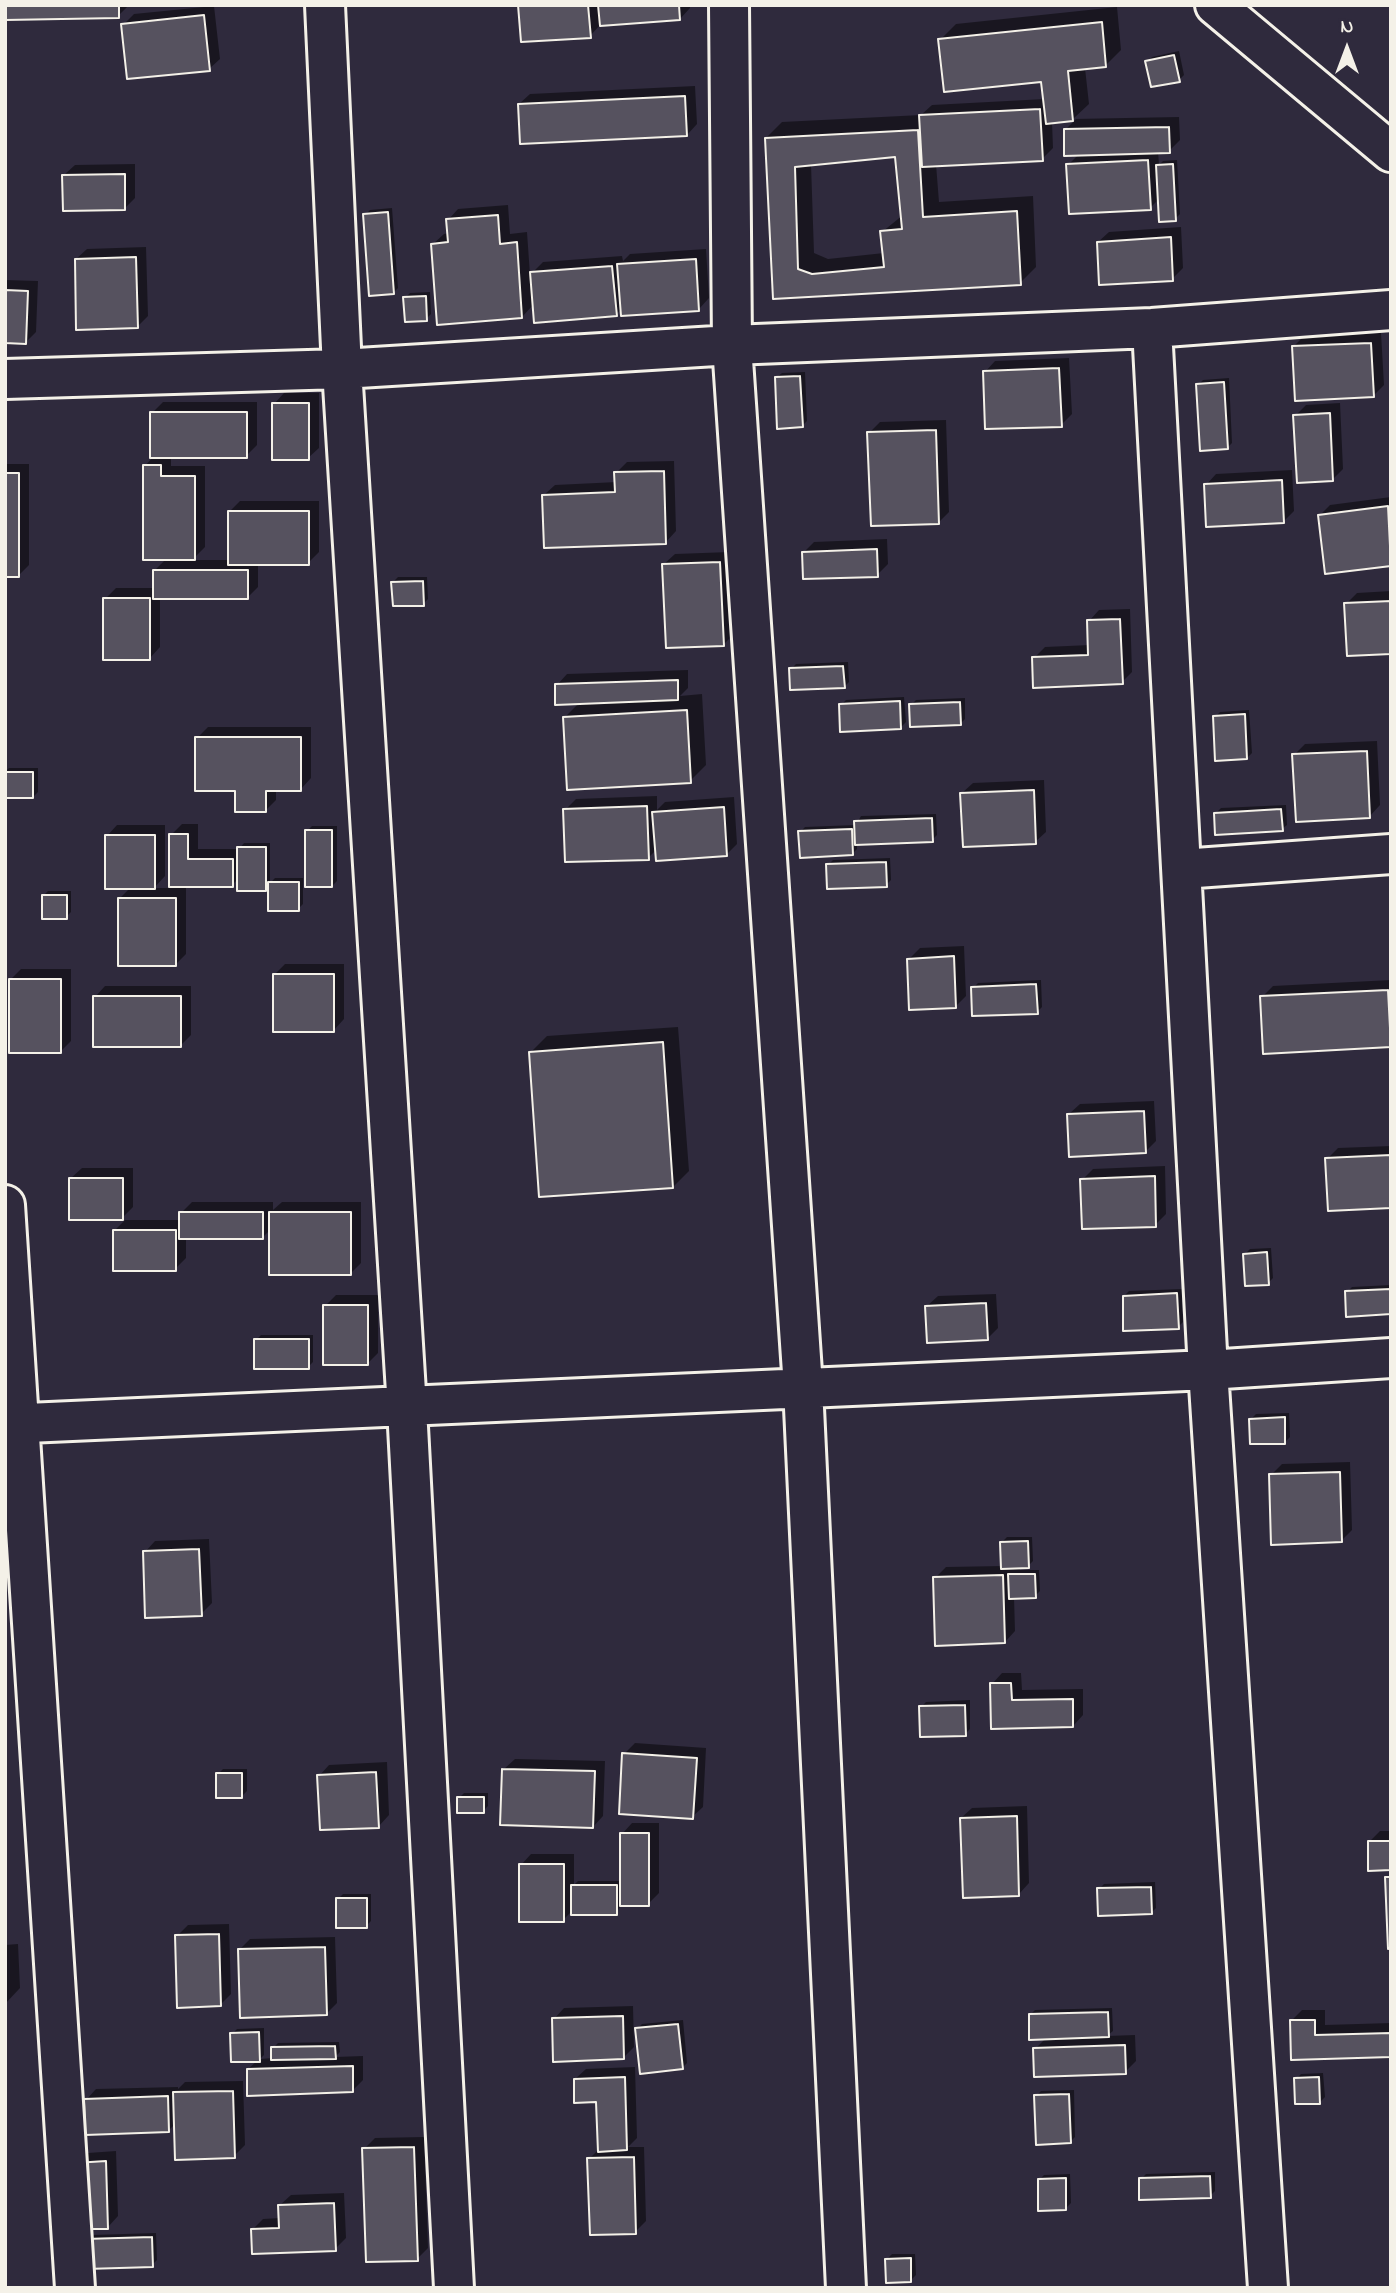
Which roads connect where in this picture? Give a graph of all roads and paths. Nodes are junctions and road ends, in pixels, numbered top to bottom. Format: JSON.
{"nodes":[{"id":1,"x":325,"y":5,"type":"edge"},
{"id":2,"x":729,"y":5,"type":"edge"},
{"id":3,"x":1214,"y":5,"type":"edge"},
{"id":4,"x":1391,"y":152,"type":"edge"},
{"id":5,"x":1391,"y":310,"type":"edge"},
{"id":6,"x":1152,"y":328,"type":"junction"},
{"id":7,"x":732,"y":345,"type":"junction"},
{"id":8,"x":342,"y":369,"type":"junction"},
{"id":9,"x":5,"y":379,"type":"edge"},
{"id":10,"x":1391,"y":854,"type":"edge"},
{"id":11,"x":1182,"y":869,"type":"junction"},
{"id":12,"x":5,"y":1205,"type":"edge"},
{"id":13,"x":1391,"y":1358,"type":"edge"},
{"id":14,"x":1208,"y":1370,"type":"junction"},
{"id":15,"x":803,"y":1387,"type":"junction"},
{"id":16,"x":407,"y":1408,"type":"junction"},
{"id":17,"x":12,"y":1424,"type":"edge"},
{"id":18,"x":75,"y":2288,"type":"edge"},
{"id":19,"x":454,"y":2288,"type":"edge"},
{"id":20,"x":846,"y":2288,"type":"edge"},
{"id":21,"x":1268,"y":2288,"type":"edge"}],
"edges":[{"from":1,"to":8,"type":"street"},
{"from":2,"to":7,"type":"street"},
{"from":3,"to":4,"type":"street"},
{"from":5,"to":6,"type":"street"},
{"from":6,"to":7,"type":"street"},
{"from":6,"to":11,"type":"street"},
{"from":7,"to":8,"type":"street"},
{"from":7,"to":15,"type":"street"},
{"from":8,"to":9,"type":"street"},
{"from":8,"to":16,"type":"street"},
{"from":10,"to":11,"type":"street"},
{"from":11,"to":14,"type":"street"},
{"from":12,"to":17,"type":"street"},
{"from":13,"to":14,"type":"street"},
{"from":14,"to":15,"type":"street"},
{"from":14,"to":21,"type":"street"},
{"from":15,"to":16,"type":"street"},
{"from":15,"to":20,"type":"street"},
{"from":16,"to":17,"type":"street"},
{"from":16,"to":19,"type":"street"},
{"from":17,"to":18,"type":"street"}]}
